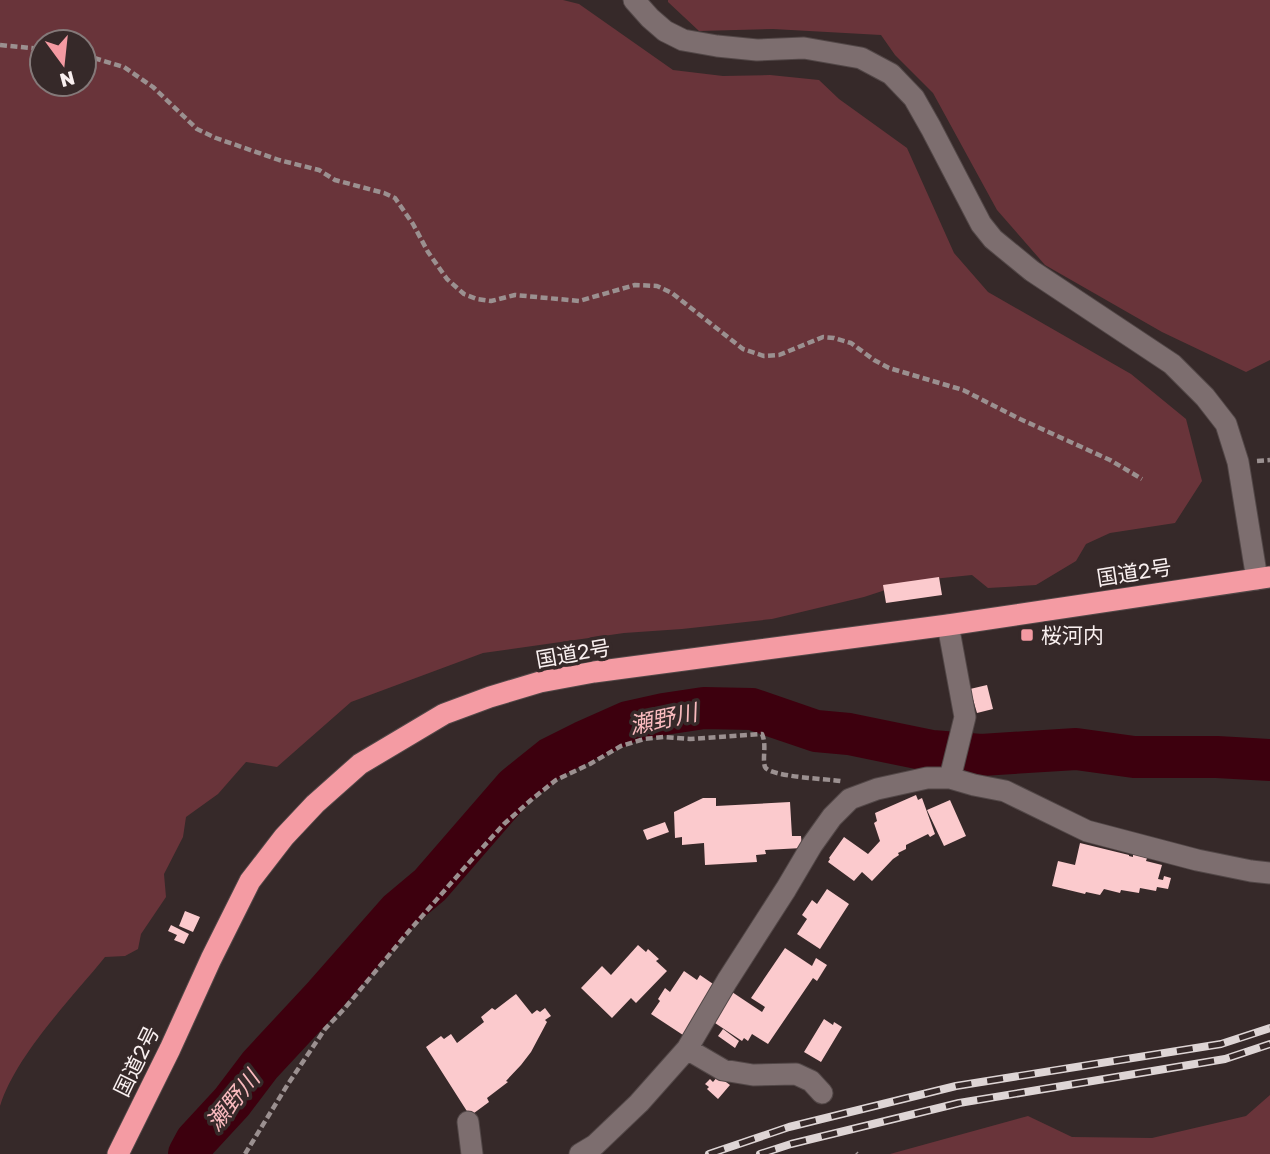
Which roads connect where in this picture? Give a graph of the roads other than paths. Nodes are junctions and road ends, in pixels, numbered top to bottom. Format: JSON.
{"nodes":[{"id":1,"x":634,"y":0,"type":"edge"},
{"id":2,"x":1263,"y":578,"type":"edge"},
{"id":3,"x":948,"y":625,"type":"junction"},
{"id":4,"x":952,"y":771,"type":"junction"},
{"id":5,"x":1270,"y":873,"type":"edge"},
{"id":6,"x":687,"y":1049,"type":"junction"},
{"id":7,"x":822,"y":1093,"type":"dead end"},
{"id":8,"x":468,"y":1122,"type":"dead end"},
{"id":9,"x":118,"y":1154,"type":"edge"},
{"id":10,"x":472,"y":1154,"type":"edge"},
{"id":11,"x":580,"y":1154,"type":"edge"}],
"edges":[{"from":1,"to":2,"type":"street"},
{"from":2,"to":3,"type":"highway","name":"国道2号"},
{"from":3,"to":4,"type":"street"},
{"from":3,"to":9,"type":"highway","name":"国道2号"},
{"from":4,"to":5,"type":"street"},
{"from":4,"to":6,"type":"street"},
{"from":6,"to":7,"type":"street"},
{"from":6,"to":11,"type":"street"},
{"from":8,"to":10,"type":"street"}]}
